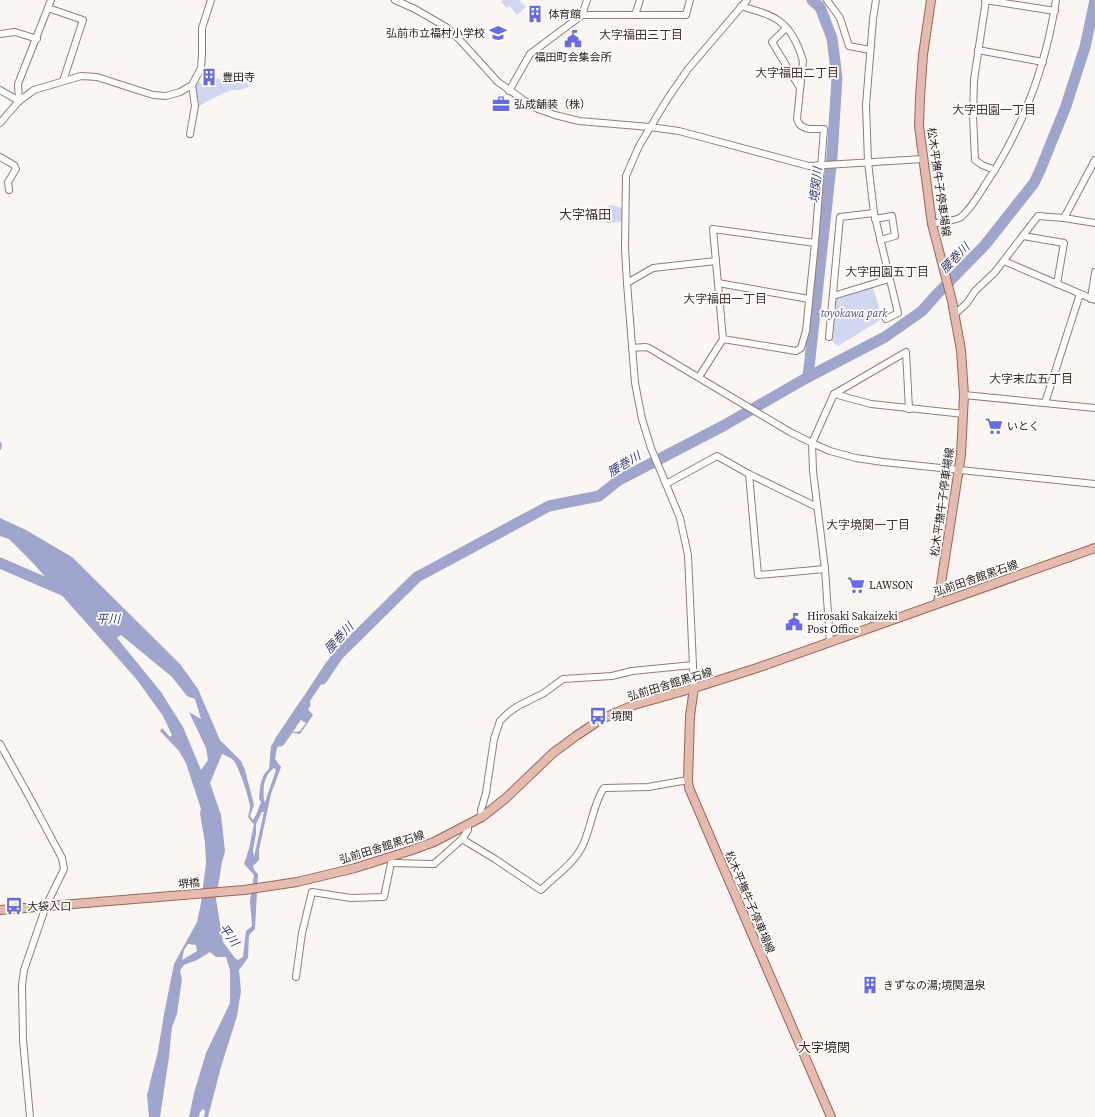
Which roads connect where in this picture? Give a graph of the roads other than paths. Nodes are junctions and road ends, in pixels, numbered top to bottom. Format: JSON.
{"nodes":[{"id":1,"x":51,"y":0,"type":"edge"},
{"id":2,"x":211,"y":0,"type":"edge"},
{"id":3,"x":395,"y":0,"type":"edge"},
{"id":4,"x":587,"y":0,"type":"edge"},
{"id":5,"x":640,"y":0,"type":"edge"},
{"id":6,"x":690,"y":0,"type":"edge"},
{"id":7,"x":747,"y":0,"type":"edge"},
{"id":8,"x":827,"y":0,"type":"edge"},
{"id":9,"x":876,"y":0,"type":"edge"},
{"id":10,"x":931,"y":0,"type":"edge"},
{"id":11,"x":986,"y":0,"type":"edge"},
{"id":12,"x":1056,"y":0,"type":"edge"},
{"id":13,"x":741,"y":6,"type":"junction"},
{"id":14,"x":48,"y":8,"type":"junction"},
{"id":15,"x":1055,"y":11,"type":"junction"},
{"id":16,"x":582,"y":15,"type":"junction"},
{"id":17,"x":636,"y":15,"type":"junction"},
{"id":18,"x":786,"y":28,"type":"junction"},
{"id":19,"x":0,"y":34,"type":"edge"},
{"id":20,"x":37,"y":40,"type":"junction"},
{"id":21,"x":870,"y":50,"type":"junction"},
{"id":22,"x":978,"y":50,"type":"junction"},
{"id":23,"x":1043,"y":62,"type":"junction"},
{"id":24,"x":63,"y":81,"type":"junction"},
{"id":25,"x":192,"y":85,"type":"junction"},
{"id":26,"x":800,"y":88,"type":"junction"},
{"id":27,"x":0,"y":90,"type":"edge"},
{"id":28,"x":509,"y":91,"type":"junction"},
{"id":29,"x":19,"y":101,"type":"junction"},
{"id":30,"x":0,"y":123,"type":"edge"},
{"id":31,"x":650,"y":127,"type":"junction"},
{"id":32,"x":190,"y":134,"type":"dead end"},
{"id":33,"x":0,"y":157,"type":"edge"},
{"id":34,"x":923,"y":159,"type":"junction"},
{"id":35,"x":1095,"y":160,"type":"edge"},
{"id":36,"x":868,"y":162,"type":"junction"},
{"id":37,"x":822,"y":166,"type":"junction"},
{"id":38,"x":995,"y":170,"type":"junction"},
{"id":39,"x":1092,"y":173,"type":"edge"},
{"id":40,"x":9,"y":190,"type":"dead end"},
{"id":41,"x":875,"y":216,"type":"junction"},
{"id":42,"x":1064,"y":218,"type":"junction"},
{"id":43,"x":1095,"y":223,"type":"edge"},
{"id":44,"x":932,"y":224,"type":"junction"},
{"id":45,"x":1023,"y":236,"type":"junction"},
{"id":46,"x":880,"y":240,"type":"junction"},
{"id":47,"x":815,"y":243,"type":"junction"},
{"id":48,"x":1004,"y":261,"type":"junction"},
{"id":49,"x":716,"y":262,"type":"junction"},
{"id":50,"x":1095,"y":272,"type":"edge"},
{"id":51,"x":889,"y":279,"type":"junction"},
{"id":52,"x":627,"y":283,"type":"junction"},
{"id":53,"x":718,"y":283,"type":"junction"},
{"id":54,"x":1057,"y":284,"type":"junction"},
{"id":55,"x":1080,"y":294,"type":"junction"},
{"id":56,"x":833,"y":296,"type":"junction"},
{"id":57,"x":809,"y":299,"type":"junction"},
{"id":58,"x":1093,"y":299,"type":"edge"},
{"id":59,"x":955,"y":314,"type":"junction"},
{"id":60,"x":886,"y":319,"type":"dead end"},
{"id":61,"x":828,"y":337,"type":"dead end"},
{"id":62,"x":723,"y":338,"type":"junction"},
{"id":63,"x":632,"y":348,"type":"junction"},
{"id":64,"x":699,"y":377,"type":"junction"},
{"id":65,"x":834,"y":394,"type":"junction"},
{"id":66,"x":964,"y":395,"type":"junction"},
{"id":67,"x":1045,"y":403,"type":"junction"},
{"id":68,"x":1095,"y":408,"type":"edge"},
{"id":69,"x":909,"y":409,"type":"junction"},
{"id":70,"x":964,"y":414,"type":"junction"},
{"id":71,"x":812,"y":444,"type":"junction"},
{"id":72,"x":959,"y":470,"type":"junction"},
{"id":73,"x":749,"y":474,"type":"junction"},
{"id":74,"x":666,"y":484,"type":"junction"},
{"id":75,"x":1095,"y":484,"type":"edge"},
{"id":76,"x":817,"y":507,"type":"junction"},
{"id":77,"x":1095,"y":548,"type":"edge"},
{"id":78,"x":825,"y":569,"type":"junction"},
{"id":79,"x":938,"y":603,"type":"junction"},
{"id":80,"x":830,"y":643,"type":"junction"},
{"id":81,"x":693,"y":665,"type":"junction"},
{"id":82,"x":694,"y":688,"type":"junction"},
{"id":83,"x":0,"y":744,"type":"edge"},
{"id":84,"x":688,"y":780,"type":"junction"},
{"id":85,"x":482,"y":817,"type":"junction"},
{"id":86,"x":468,"y":825,"type":"junction"},
{"id":87,"x":462,"y":839,"type":"junction"},
{"id":88,"x":391,"y":860,"type":"junction"},
{"id":89,"x":278,"y":885,"type":"joint"},
{"id":90,"x":46,"y":906,"type":"junction"},
{"id":91,"x":0,"y":910,"type":"edge"},
{"id":92,"x":296,"y":977,"type":"dead end"},
{"id":93,"x":30,"y":1117,"type":"edge"},
{"id":94,"x":831,"y":1117,"type":"edge"}],
"edges":[{"from":1,"to":14,"type":"street"},
{"from":2,"to":25,"type":"street"},
{"from":3,"to":28,"type":"street"},
{"from":4,"to":16,"type":"street"},
{"from":5,"to":17,"type":"street"},
{"from":6,"to":17,"type":"street"},
{"from":7,"to":13,"type":"street"},
{"from":8,"to":21,"type":"street"},
{"from":9,"to":21,"type":"street"},
{"from":10,"to":34,"type":"main road","name":"松木平撫牛子停車場線"},
{"from":11,"to":15,"type":"street"},
{"from":11,"to":22,"type":"street"},
{"from":12,"to":15,"type":"street"},
{"from":13,"to":18,"type":"street"},
{"from":13,"to":31,"type":"street"},
{"from":14,"to":20,"type":"street"},
{"from":14,"to":24,"type":"street"},
{"from":15,"to":23,"type":"street"},
{"from":16,"to":17,"type":"street"},
{"from":16,"to":28,"type":"street"},
{"from":18,"to":26,"type":"street"},
{"from":18,"to":26,"type":"street"},
{"from":19,"to":20,"type":"street"},
{"from":20,"to":29,"type":"street"},
{"from":21,"to":36,"type":"street"},
{"from":22,"to":23,"type":"street"},
{"from":22,"to":38,"type":"street"},
{"from":23,"to":38,"type":"street"},
{"from":24,"to":25,"type":"street"},
{"from":24,"to":29,"type":"street"},
{"from":25,"to":32,"type":"street"},
{"from":26,"to":37,"type":"street"},
{"from":27,"to":29,"type":"street"},
{"from":28,"to":31,"type":"street"},
{"from":29,"to":30,"type":"street"},
{"from":31,"to":37,"type":"street"},
{"from":31,"to":52,"type":"street"},
{"from":33,"to":40,"type":"street"},
{"from":34,"to":36,"type":"street"},
{"from":34,"to":44,"type":"main road","name":"松木平撫牛子停車場線"},
{"from":35,"to":39,"type":"street"},
{"from":36,"to":37,"type":"street"},
{"from":36,"to":41,"type":"street"},
{"from":37,"to":47,"type":"street"},
{"from":38,"to":44,"type":"street"},
{"from":39,"to":42,"type":"street"},
{"from":41,"to":46,"type":"street"},
{"from":41,"to":46,"type":"street"},
{"from":41,"to":56,"type":"street"},
{"from":42,"to":43,"type":"street"},
{"from":42,"to":45,"type":"street"},
{"from":44,"to":59,"type":"main road","name":"松木平撫牛子停車場線"},
{"from":45,"to":48,"type":"street"},
{"from":45,"to":54,"type":"street"},
{"from":46,"to":51,"type":"street"},
{"from":47,"to":49,"type":"street"},
{"from":47,"to":57,"type":"street"},
{"from":48,"to":54,"type":"street"},
{"from":48,"to":59,"type":"street"},
{"from":49,"to":52,"type":"street"},
{"from":49,"to":53,"type":"street"},
{"from":50,"to":58,"type":"street"},
{"from":51,"to":56,"type":"street"},
{"from":51,"to":60,"type":"street"},
{"from":52,"to":63,"type":"street"},
{"from":53,"to":57,"type":"street"},
{"from":53,"to":62,"type":"street"},
{"from":54,"to":55,"type":"street"},
{"from":55,"to":58,"type":"street"},
{"from":55,"to":67,"type":"street"},
{"from":56,"to":61,"type":"street"},
{"from":57,"to":62,"type":"street"},
{"from":59,"to":66,"type":"main road","name":"松木平撫牛子停車場線"},
{"from":62,"to":64,"type":"street"},
{"from":63,"to":64,"type":"street"},
{"from":63,"to":74,"type":"street"},
{"from":64,"to":71,"type":"street"},
{"from":65,"to":69,"type":"street"},
{"from":65,"to":69,"type":"street"},
{"from":65,"to":71,"type":"street"},
{"from":66,"to":67,"type":"street"},
{"from":66,"to":70,"type":"main road","name":"松木平撫牛子停車場線"},
{"from":67,"to":68,"type":"street"},
{"from":69,"to":70,"type":"street"},
{"from":70,"to":72,"type":"main road","name":"松木平撫牛子停車場線"},
{"from":71,"to":72,"type":"street"},
{"from":71,"to":76,"type":"street"},
{"from":72,"to":75,"type":"street"},
{"from":72,"to":79,"type":"main road","name":"松木平撫牛子停車場線"},
{"from":73,"to":74,"type":"street"},
{"from":73,"to":76,"type":"street"},
{"from":73,"to":78,"type":"street"},
{"from":74,"to":81,"type":"street"},
{"from":76,"to":78,"type":"street"},
{"from":77,"to":79,"type":"main road","name":"弘前田舎館黒石線"},
{"from":78,"to":80,"type":"street"},
{"from":79,"to":80,"type":"main road","name":"弘前田舎館黒石線"},
{"from":80,"to":82,"type":"main road","name":"弘前田舎館黒石線"},
{"from":81,"to":82,"type":"street"},
{"from":81,"to":85,"type":"street"},
{"from":82,"to":84,"type":"main road","name":"松木平撫牛子停車場線"},
{"from":82,"to":85,"type":"main road","name":"弘前田舎館黒石線"},
{"from":83,"to":90,"type":"street"},
{"from":84,"to":87,"type":"street"},
{"from":84,"to":94,"type":"main road","name":"松木平撫牛子停車場線"},
{"from":85,"to":86,"type":"main road","name":"弘前田舎館黒石線"},
{"from":86,"to":87,"type":"street"},
{"from":86,"to":88,"type":"main road","name":"弘前田舎館黒石線"},
{"from":87,"to":88,"type":"street"},
{"from":88,"to":89,"type":"main road","name":"弘前田舎館黒石線"},
{"from":88,"to":92,"type":"street"},
{"from":89,"to":90,"type":"main road","name":"堺橋"},
{"from":90,"to":91,"type":"main road"},
{"from":90,"to":93,"type":"street"}]}
